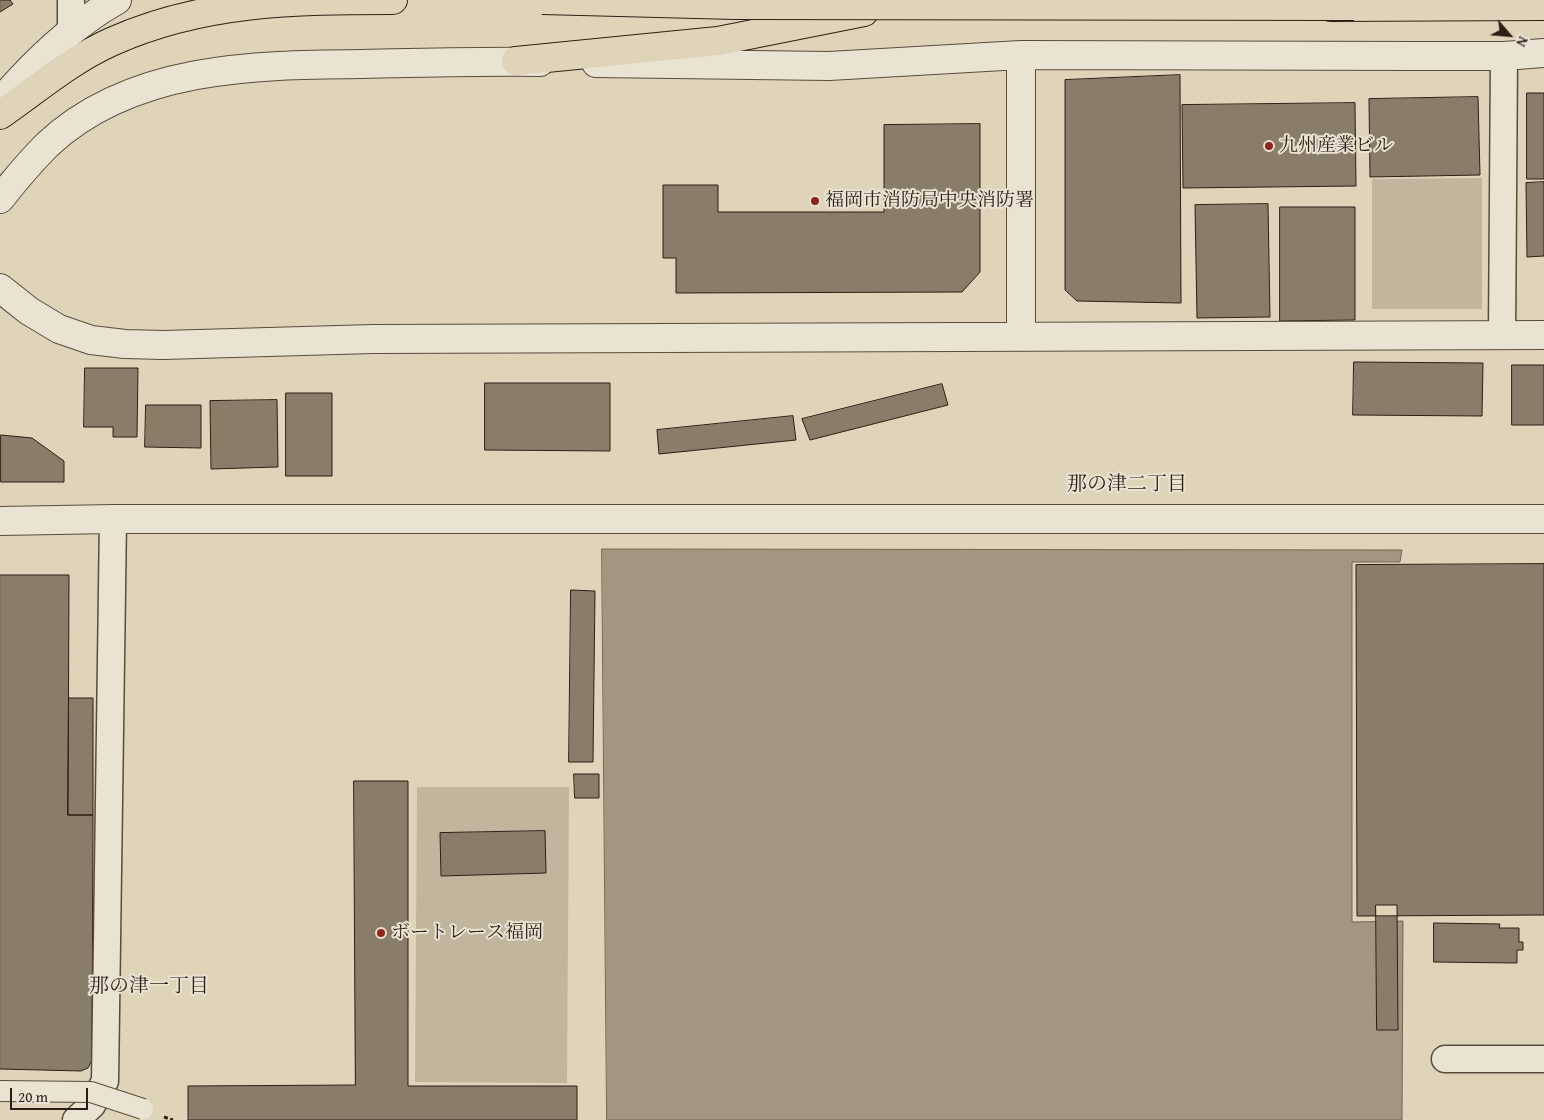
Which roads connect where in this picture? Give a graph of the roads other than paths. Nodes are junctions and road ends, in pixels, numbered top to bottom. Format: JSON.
{"nodes":[{"id":1,"x":71,"y":0,"type":"edge"},
{"id":2,"x":117,"y":0,"type":"edge"},
{"id":3,"x":393,"y":0,"type":"edge"},
{"id":4,"x":542,"y":0,"type":"edge"},
{"id":5,"x":1544,"y":5,"type":"edge"},
{"id":6,"x":70,"y":30,"type":"junction"},
{"id":7,"x":1544,"y":53,"type":"edge"},
{"id":8,"x":1021,"y":55,"type":"junction"},
{"id":9,"x":1504,"y":56,"type":"junction"},
{"id":10,"x":516,"y":62,"type":"junction"},
{"id":11,"x":0,"y":102,"type":"edge"},
{"id":12,"x":0,"y":115,"type":"edge"},
{"id":13,"x":0,"y":199,"type":"edge"},
{"id":14,"x":0,"y":288,"type":"edge"},
{"id":15,"x":1502,"y":334,"type":"junction"},
{"id":16,"x":1021,"y":335,"type":"junction"},
{"id":17,"x":1544,"y":335,"type":"edge"},
{"id":18,"x":113,"y":518,"type":"junction"},
{"id":19,"x":1544,"y":519,"type":"edge"},
{"id":20,"x":0,"y":521,"type":"edge"},
{"id":21,"x":1445,"y":1059,"type":"dead end"},
{"id":22,"x":1544,"y":1059,"type":"edge"},
{"id":23,"x":0,"y":1091,"type":"edge"},
{"id":24,"x":142,"y":1109,"type":"dead end"},
{"id":25,"x":76,"y":1120,"type":"edge"}],
"edges":[{"from":1,"to":6,"type":"street"},
{"from":2,"to":6,"type":"street"},
{"from":3,"to":12,"type":"highway"},
{"from":4,"to":5,"type":"highway","bridge":true},
{"from":5,"to":10,"type":"highway","bridge":true},
{"from":6,"to":11,"type":"street"},
{"from":7,"to":9,"type":"street"},
{"from":8,"to":9,"type":"street"},
{"from":8,"to":10,"type":"street"},
{"from":8,"to":16,"type":"street"},
{"from":9,"to":15,"type":"street"},
{"from":10,"to":13,"type":"street"},
{"from":14,"to":16,"type":"street"},
{"from":15,"to":16,"type":"street"},
{"from":15,"to":17,"type":"street"},
{"from":18,"to":19,"type":"street"},
{"from":18,"to":20,"type":"street"},
{"from":18,"to":25,"type":"street"},
{"from":21,"to":22,"type":"street"},
{"from":23,"to":24,"type":"street","bridge":true}]}
